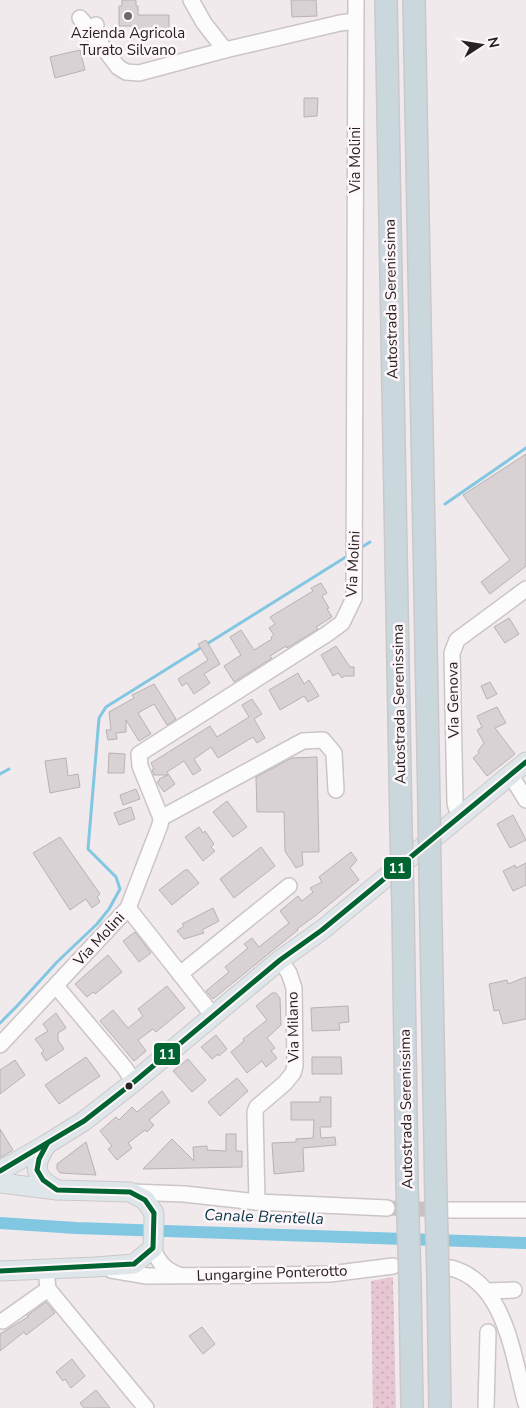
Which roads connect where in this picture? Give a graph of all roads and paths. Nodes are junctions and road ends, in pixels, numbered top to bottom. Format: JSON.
{"nodes":[{"id":1,"x":190,"y":0,"type":"edge"},
{"id":2,"x":356,"y":0,"type":"edge"},
{"id":3,"x":386,"y":0,"type":"edge"},
{"id":4,"x":414,"y":0,"type":"edge"},
{"id":5,"x":80,"y":18,"type":"dead end"},
{"id":6,"x":355,"y":21,"type":"junction"},
{"id":7,"x":225,"y":50,"type":"junction"},
{"id":8,"x":526,"y":589,"type":"edge"},
{"id":9,"x":526,"y":762,"type":"edge"},
{"id":10,"x":510,"y":774,"type":"junction"},
{"id":11,"x":336,"y":790,"type":"dead end"},
{"id":12,"x":526,"y":800,"type":"edge"},
{"id":13,"x":461,"y":815,"type":"junction"},
{"id":14,"x":161,"y":818,"type":"junction"},
{"id":15,"x":289,"y":886,"type":"dead end"},
{"id":16,"x":128,"y":908,"type":"junction"},
{"id":17,"x":280,"y":960,"type":"junction"},
{"id":18,"x":180,"y":974,"type":"junction"},
{"id":19,"x":56,"y":986,"type":"junction"},
{"id":20,"x":214,"y":1017,"type":"junction"},
{"id":21,"x":0,"y":1045,"type":"edge"},
{"id":22,"x":134,"y":1082,"type":"junction"},
{"id":23,"x":47,"y":1144,"type":"junction"},
{"id":24,"x":0,"y":1171,"type":"edge"},
{"id":25,"x":0,"y":1182,"type":"edge"},
{"id":26,"x":57,"y":1190,"type":"junction"},
{"id":27,"x":130,"y":1192,"type":"junction"},
{"id":28,"x":184,"y":1194,"type":"junction"},
{"id":29,"x":257,"y":1202,"type":"junction"},
{"id":30,"x":443,"y":1205,"type":"junction"},
{"id":31,"x":387,"y":1208,"type":"tunnel mouth"},
{"id":32,"x":526,"y":1210,"type":"edge"},
{"id":33,"x":154,"y":1215,"type":"junction"},
{"id":34,"x":153,"y":1246,"type":"junction"},
{"id":35,"x":393,"y":1266,"type":"dead end"},
{"id":36,"x":95,"y":1267,"type":"junction"},
{"id":37,"x":46,"y":1269,"type":"junction"},
{"id":38,"x":0,"y":1271,"type":"edge"},
{"id":39,"x":445,"y":1273,"type":"junction"},
{"id":40,"x":180,"y":1275,"type":"junction"},
{"id":41,"x":48,"y":1289,"type":"junction"},
{"id":42,"x":514,"y":1290,"type":"dead end"},
{"id":43,"x":486,"y":1291,"type":"junction"},
{"id":44,"x":3,"y":1321,"type":"dead end"},
{"id":45,"x":488,"y":1332,"type":"dead end"},
{"id":46,"x":526,"y":1404,"type":"edge"},
{"id":47,"x":146,"y":1408,"type":"edge"},
{"id":48,"x":412,"y":1408,"type":"edge"},
{"id":49,"x":440,"y":1408,"type":"edge"},
{"id":50,"x":486,"y":1408,"type":"edge"}],
"edges":[{"from":1,"to":7,"type":"street"},
{"from":2,"to":6,"type":"street","name":"Via Molini"},
{"from":3,"to":48,"type":"highway","name":"Autostrada Serenissima","bridge":true},
{"from":4,"to":30,"type":"highway","name":"Autostrada Serenissima","bridge":true},
{"from":5,"to":7,"type":"street"},
{"from":6,"to":7,"type":"street"},
{"from":6,"to":14,"type":"street","name":"Via Molini"},
{"from":8,"to":13,"type":"street","name":"Via Genova"},
{"from":9,"to":10,"type":"main road"},
{"from":10,"to":12,"type":"street"},
{"from":10,"to":13,"type":"main road"},
{"from":11,"to":14,"type":"street"},
{"from":13,"to":17,"type":"main road"},
{"from":14,"to":16,"type":"street","name":"Via Molini"},
{"from":15,"to":18,"type":"street"},
{"from":16,"to":18,"type":"street"},
{"from":16,"to":19,"type":"street","name":"Via Molini"},
{"from":17,"to":20,"type":"main road"},
{"from":17,"to":29,"type":"street","name":"Via Milano"},
{"from":18,"to":20,"type":"street"},
{"from":19,"to":21,"type":"street","name":"Via Molini"},
{"from":19,"to":22,"type":"street"},
{"from":20,"to":22,"type":"main road"},
{"from":22,"to":23,"type":"main road"},
{"from":23,"to":24,"type":"main road"},
{"from":23,"to":26,"type":"main road"},
{"from":25,"to":26,"type":"main road"},
{"from":26,"to":27,"type":"main road"},
{"from":27,"to":28,"type":"street"},
{"from":27,"to":33,"type":"main road"},
{"from":28,"to":29,"type":"street"},
{"from":28,"to":33,"type":"street"},
{"from":29,"to":31,"type":"street"},
{"from":30,"to":32,"type":"street"},
{"from":30,"to":39,"type":"highway","name":"Autostrada Serenissima","bridge":true},
{"from":33,"to":34,"type":"main road"},
{"from":34,"to":36,"type":"main road","name":"Lungargine Ponterotto"},
{"from":34,"to":40,"type":"street","name":"Lungargine Ponterotto"},
{"from":35,"to":40,"type":"street","name":"Lungargine Ponterotto"},
{"from":36,"to":37,"type":"main road","name":"Lungargine Ponterotto"},
{"from":36,"to":40,"type":"street","name":"Lungargine Ponterotto"},
{"from":37,"to":38,"type":"main road","name":"Lungargine Ponterotto"},
{"from":37,"to":41,"type":"street"},
{"from":39,"to":43,"type":"street"},
{"from":39,"to":49,"type":"highway","name":"Autostrada Serenissima"},
{"from":41,"to":44,"type":"street"},
{"from":41,"to":47,"type":"street"},
{"from":42,"to":43,"type":"street"},
{"from":43,"to":46,"type":"street"},
{"from":45,"to":50,"type":"street"}]}
